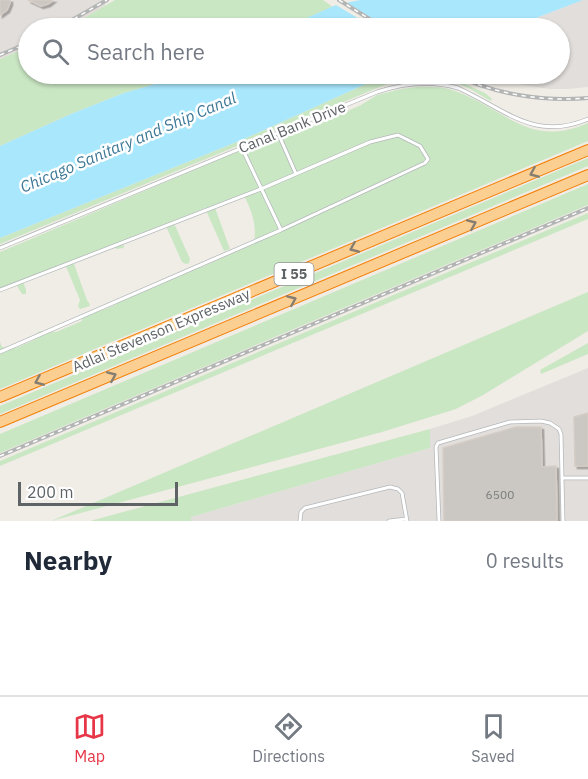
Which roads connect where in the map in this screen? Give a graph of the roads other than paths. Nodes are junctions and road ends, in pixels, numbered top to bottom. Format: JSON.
{"nodes":[{"id":1,"x":408,"y":84,"type":"edge"},
{"id":2,"x":438,"y":84,"type":"edge"},
{"id":3,"x":588,"y":119,"type":"edge"},
{"id":4,"x":278,"y":134,"type":"junction"},
{"id":5,"x":242,"y":148,"type":"junction"},
{"id":6,"x":588,"y":150,"type":"edge"},
{"id":7,"x":296,"y":174,"type":"junction"},
{"id":8,"x":588,"y":175,"type":"edge"},
{"id":9,"x":261,"y":189,"type":"junction"},
{"id":10,"x":281,"y":230,"type":"junction"},
{"id":11,"x":0,"y":248,"type":"edge"},
{"id":12,"x":0,"y":290,"type":"edge"},
{"id":13,"x":0,"y":352,"type":"edge"},
{"id":14,"x":0,"y":397,"type":"edge"},
{"id":15,"x":0,"y":422,"type":"edge"},
{"id":16,"x":562,"y":478,"type":"junction"},
{"id":17,"x":588,"y":478,"type":"edge"},
{"id":18,"x":406,"y":520,"type":"edge"},
{"id":19,"x":300,"y":521,"type":"edge"},
{"id":20,"x":389,"y":521,"type":"edge"},
{"id":21,"x":439,"y":521,"type":"edge"},
{"id":22,"x":563,"y":521,"type":"edge"}],
"edges":[{"from":1,"to":4,"type":"lane","name":"Canal Bank Drive"},
{"from":2,"to":3,"type":"lane","name":"Canal Bank Drive"},
{"from":4,"to":5,"type":"lane","name":"Canal Bank Drive"},
{"from":4,"to":7,"type":"lane"},
{"from":5,"to":9,"type":"lane"},
{"from":5,"to":11,"type":"lane","name":"Canal Bank Drive"},
{"from":6,"to":14,"type":"highway","name":"Adlai Stevenson Expressway","number":"I 55","one_way":true},
{"from":7,"to":9,"type":"lane"},
{"from":7,"to":10,"type":"lane"},
{"from":15,"to":8,"type":"highway","name":"Adlai Stevenson Expressway","number":"I 55","one_way":true},
{"from":9,"to":10,"type":"lane"},
{"from":9,"to":12,"type":"lane"},
{"from":10,"to":13,"type":"lane"},
{"from":16,"to":17,"type":"lane"},
{"from":16,"to":21,"type":"lane"},
{"from":16,"to":22,"type":"lane"},
{"from":18,"to":19,"type":"lane"},
{"from":18,"to":20,"type":"lane"}]}
